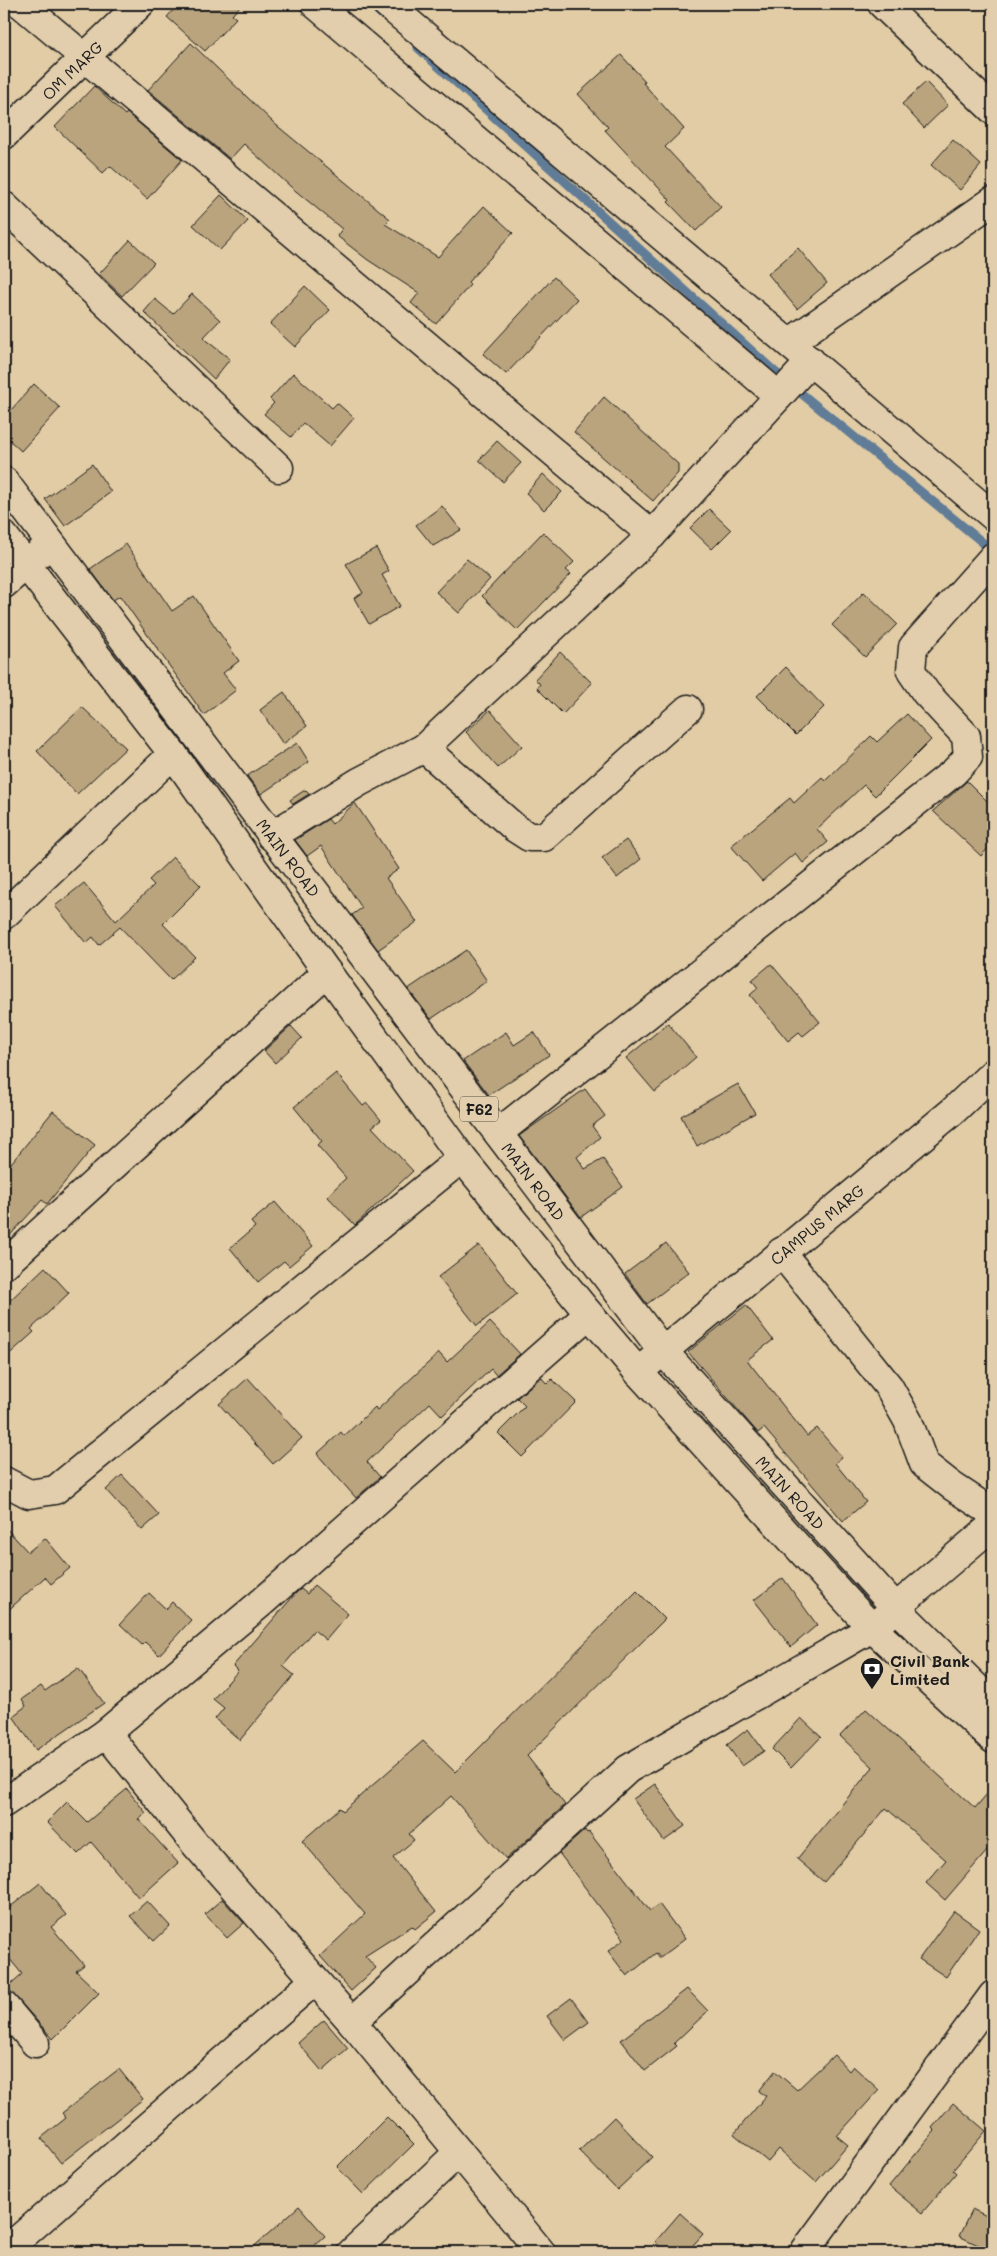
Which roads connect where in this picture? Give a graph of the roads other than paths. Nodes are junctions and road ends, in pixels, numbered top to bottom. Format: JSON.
{"nodes":[{"id":1,"x":21,"y":4,"type":"edge"},
{"id":2,"x":140,"y":4,"type":"edge"},
{"id":3,"x":315,"y":4,"type":"edge"},
{"id":4,"x":387,"y":4,"type":"edge"},
{"id":5,"x":882,"y":4,"type":"edge"},
{"id":6,"x":84,"y":56,"type":"junction"},
{"id":7,"x":993,"y":110,"type":"edge"},
{"id":8,"x":4,"y":135,"type":"edge"},
{"id":9,"x":993,"y":201,"type":"edge"},
{"id":10,"x":4,"y":206,"type":"edge"},
{"id":11,"x":789,"y":342,"type":"junction"},
{"id":12,"x":794,"y":380,"type":"junction"},
{"id":13,"x":279,"y":468,"type":"dead end"},
{"id":14,"x":4,"y":481,"type":"edge"},
{"id":15,"x":993,"y":516,"type":"edge"},
{"id":16,"x":652,"y":535,"type":"junction"},
{"id":17,"x":4,"y":536,"type":"edge"},
{"id":18,"x":50,"y":544,"type":"junction"},
{"id":19,"x":993,"y":557,"type":"edge"},
{"id":20,"x":26,"y":565,"type":"junction"},
{"id":21,"x":4,"y":584,"type":"edge"},
{"id":22,"x":688,"y":709,"type":"dead end"},
{"id":23,"x":424,"y":748,"type":"junction"},
{"id":24,"x":173,"y":754,"type":"junction"},
{"id":25,"x":271,"y":836,"type":"junction"},
{"id":26,"x":4,"y":915,"type":"edge"},
{"id":27,"x":326,"y":972,"type":"junction"},
{"id":28,"x":993,"y":1073,"type":"edge"},
{"id":29,"x":498,"y":1133,"type":"junction"},
{"id":30,"x":462,"y":1158,"type":"junction"},
{"id":31,"x":781,"y":1252,"type":"junction"},
{"id":32,"x":4,"y":1265,"type":"edge"},
{"id":33,"x":589,"y":1314,"type":"junction"},
{"id":34,"x":662,"y":1350,"type":"junction"},
{"id":35,"x":638,"y":1372,"type":"junction"},
{"id":36,"x":4,"y":1481,"type":"edge"},
{"id":37,"x":993,"y":1513,"type":"edge"},
{"id":38,"x":993,"y":1524,"type":"edge"},
{"id":39,"x":896,"y":1608,"type":"junction"},
{"id":40,"x":872,"y":1628,"type":"junction"},
{"id":41,"x":993,"y":1704,"type":"edge"},
{"id":42,"x":106,"y":1733,"type":"junction"},
{"id":43,"x":993,"y":1739,"type":"edge"},
{"id":44,"x":4,"y":1803,"type":"edge"},
{"id":45,"x":314,"y":1981,"type":"junction"},
{"id":46,"x":993,"y":1996,"type":"edge"},
{"id":47,"x":4,"y":2006,"type":"edge"},
{"id":48,"x":352,"y":2022,"type":"junction"},
{"id":49,"x":35,"y":2043,"type":"dead end"},
{"id":50,"x":459,"y":2152,"type":"junction"},
{"id":51,"x":528,"y":2247,"type":"edge"},
{"id":52,"x":4,"y":2252,"type":"edge"},
{"id":53,"x":352,"y":2252,"type":"edge"},
{"id":54,"x":804,"y":2252,"type":"edge"}],
"edges":[{"from":1,"to":6,"type":"street"},
{"from":2,"to":6,"type":"street","name":"OM MARG"},
{"from":3,"to":12,"type":"street"},
{"from":4,"to":11,"type":"street"},
{"from":5,"to":7,"type":"street"},
{"from":6,"to":8,"type":"street","name":"OM MARG"},
{"from":6,"to":16,"type":"street"},
{"from":9,"to":11,"type":"street"},
{"from":10,"to":13,"type":"street"},
{"from":11,"to":12,"type":"street"},
{"from":12,"to":15,"type":"street"},
{"from":12,"to":16,"type":"street"},
{"from":14,"to":18,"type":"street","name":"MAIN ROAD","number":"F62"},
{"from":16,"to":23,"type":"street"},
{"from":17,"to":20,"type":"street","name":"MAIN ROAD","number":"F62"},
{"from":18,"to":20,"type":"street"},
{"from":18,"to":25,"type":"street","name":"MAIN ROAD","number":"F62"},
{"from":19,"to":29,"type":"street"},
{"from":20,"to":21,"type":"street"},
{"from":20,"to":24,"type":"street","name":"MAIN ROAD","number":"F62"},
{"from":22,"to":23,"type":"street"},
{"from":23,"to":25,"type":"street"},
{"from":24,"to":26,"type":"street"},
{"from":24,"to":27,"type":"street","name":"MAIN ROAD","number":"F62"},
{"from":25,"to":29,"type":"street","name":"MAIN ROAD","number":"F62"},
{"from":27,"to":30,"type":"street","name":"MAIN ROAD","number":"F62"},
{"from":27,"to":32,"type":"street"},
{"from":28,"to":31,"type":"street","name":"CAMPUS MARG"},
{"from":29,"to":34,"type":"street","name":"MAIN ROAD","number":"F62"},
{"from":30,"to":33,"type":"street","name":"MAIN ROAD","number":"F62"},
{"from":30,"to":36,"type":"street"},
{"from":31,"to":34,"type":"street","name":"CAMPUS MARG"},
{"from":31,"to":37,"type":"street"},
{"from":33,"to":35,"type":"street","name":"MAIN ROAD","number":"F62"},
{"from":33,"to":42,"type":"street"},
{"from":34,"to":35,"type":"street","name":"CAMPUS MARG"},
{"from":34,"to":39,"type":"street","name":"MAIN ROAD","number":"F62"},
{"from":35,"to":40,"type":"street","name":"MAIN ROAD","number":"F62"},
{"from":38,"to":39,"type":"street"},
{"from":39,"to":40,"type":"street"},
{"from":39,"to":41,"type":"street","name":"MAIN ROAD","number":"F62"},
{"from":40,"to":43,"type":"street","name":"MAIN ROAD","number":"F62"},
{"from":40,"to":48,"type":"street"},
{"from":42,"to":44,"type":"street"},
{"from":42,"to":45,"type":"street"},
{"from":45,"to":48,"type":"street"},
{"from":45,"to":52,"type":"street"},
{"from":46,"to":54,"type":"street"},
{"from":47,"to":49,"type":"street"},
{"from":48,"to":50,"type":"street"},
{"from":50,"to":51,"type":"street"},
{"from":50,"to":53,"type":"street"}]}
